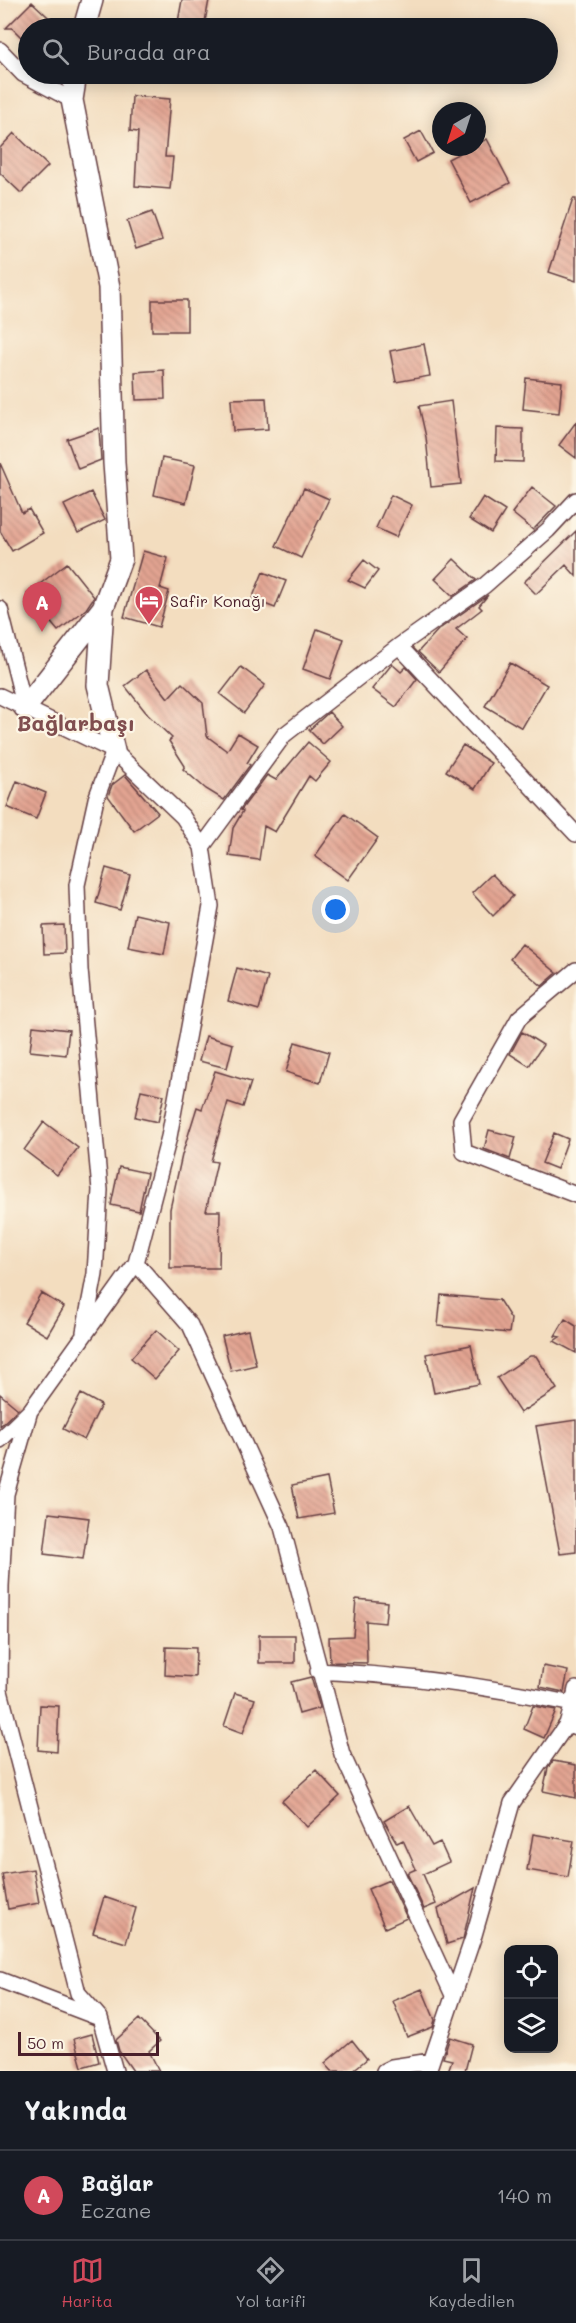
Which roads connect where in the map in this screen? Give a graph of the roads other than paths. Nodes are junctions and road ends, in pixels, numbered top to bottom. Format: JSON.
{"nodes":[{"id":1,"x":92,"y":0,"type":"edge"},
{"id":2,"x":87,"y":18,"type":"edge"},
{"id":3,"x":0,"y":50,"type":"edge"},
{"id":4,"x":18,"y":69,"type":"edge"},
{"id":5,"x":42,"y":84,"type":"edge"},
{"id":6,"x":74,"y":84,"type":"edge"},
{"id":7,"x":72,"y":100,"type":"junction"},
{"id":8,"x":576,"y":500,"type":"edge"},
{"id":9,"x":103,"y":608,"type":"junction"},
{"id":10,"x":0,"y":609,"type":"edge"},
{"id":11,"x":399,"y":646,"type":"junction"},
{"id":12,"x":0,"y":696,"type":"edge"},
{"id":13,"x":25,"y":708,"type":"junction"},
{"id":14,"x":114,"y":751,"type":"junction"},
{"id":15,"x":560,"y":818,"type":"junction"},
{"id":16,"x":576,"y":819,"type":"edge"},
{"id":17,"x":576,"y":834,"type":"edge"},
{"id":18,"x":202,"y":847,"type":"junction"},
{"id":19,"x":576,"y":970,"type":"edge"},
{"id":20,"x":576,"y":1195,"type":"edge"},
{"id":21,"x":136,"y":1263,"type":"junction"},
{"id":22,"x":82,"y":1338,"type":"junction"},
{"id":23,"x":30,"y":1411,"type":"junction"},
{"id":24,"x":0,"y":1440,"type":"edge"},
{"id":25,"x":318,"y":1671,"type":"junction"},
{"id":26,"x":574,"y":1697,"type":"edge"},
{"id":27,"x":571,"y":1725,"type":"edge"},
{"id":28,"x":0,"y":1980,"type":"edge"},
{"id":29,"x":453,"y":1995,"type":"junction"},
{"id":30,"x":100,"y":2018,"type":"junction"},
{"id":31,"x":429,"y":2066,"type":"edge"},
{"id":32,"x":115,"y":2071,"type":"edge"},
{"id":33,"x":384,"y":2071,"type":"edge"}],
"edges":[{"from":1,"to":2,"type":"street"},
{"from":3,"to":4,"type":"street"},
{"from":5,"to":7,"type":"street"},
{"from":6,"to":7,"type":"street"},
{"from":7,"to":9,"type":"street"},
{"from":8,"to":11,"type":"street"},
{"from":9,"to":13,"type":"street"},
{"from":9,"to":14,"type":"street"},
{"from":10,"to":13,"type":"street"},
{"from":11,"to":15,"type":"street"},
{"from":11,"to":18,"type":"street"},
{"from":12,"to":13,"type":"street"},
{"from":13,"to":14,"type":"street"},
{"from":14,"to":18,"type":"street"},
{"from":14,"to":22,"type":"street"},
{"from":15,"to":16,"type":"street"},
{"from":15,"to":17,"type":"street"},
{"from":18,"to":21,"type":"street"},
{"from":19,"to":20,"type":"street"},
{"from":21,"to":22,"type":"street"},
{"from":21,"to":25,"type":"street"},
{"from":22,"to":23,"type":"street"},
{"from":23,"to":24,"type":"street"},
{"from":23,"to":30,"type":"street"},
{"from":25,"to":26,"type":"street"},
{"from":25,"to":29,"type":"street"},
{"from":26,"to":27,"type":"street"},
{"from":27,"to":29,"type":"street"},
{"from":28,"to":30,"type":"street"},
{"from":29,"to":31,"type":"street"},
{"from":30,"to":32,"type":"street"},
{"from":31,"to":33,"type":"street"}]}
